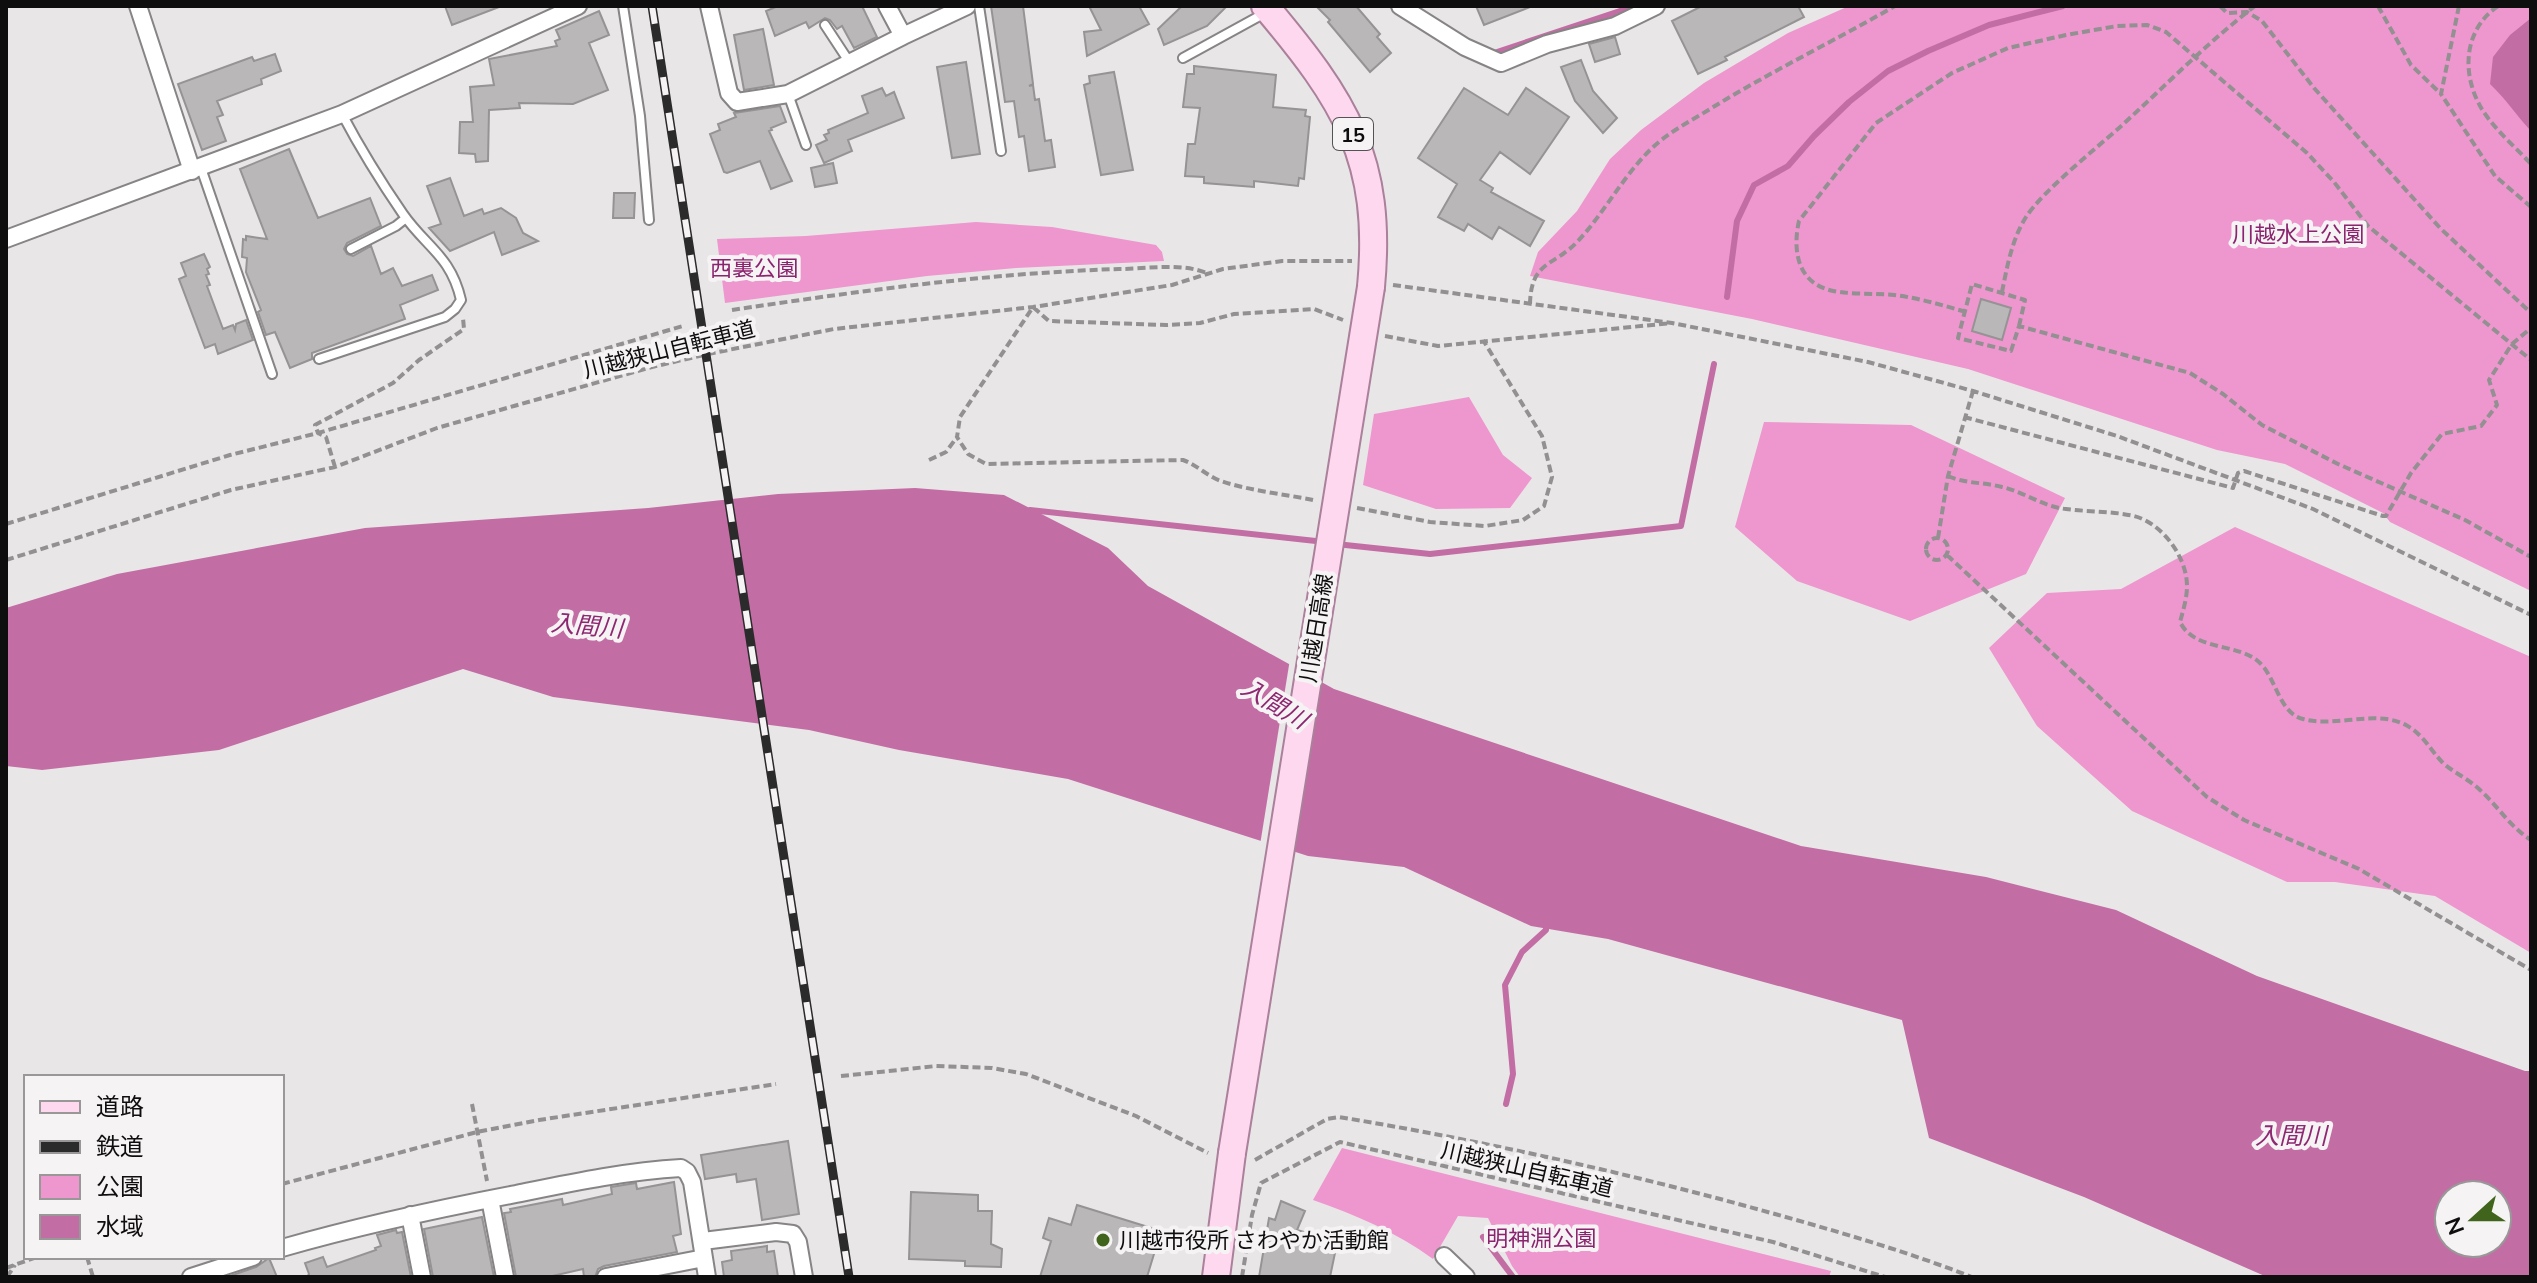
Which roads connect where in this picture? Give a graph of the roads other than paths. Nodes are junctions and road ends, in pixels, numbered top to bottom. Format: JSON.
{"nodes":[{"id":1,"x":138,"y":6,"type":"edge"},
{"id":2,"x":578,"y":6,"type":"edge"},
{"id":3,"x":623,"y":6,"type":"edge"},
{"id":4,"x":709,"y":6,"type":"edge"},
{"id":5,"x":887,"y":6,"type":"edge"},
{"id":6,"x":967,"y":6,"type":"edge"},
{"id":7,"x":979,"y":6,"type":"edge"},
{"id":8,"x":1400,"y":6,"type":"edge"},
{"id":9,"x":1656,"y":6,"type":"edge"},
{"id":10,"x":1267,"y":8,"type":"edge"},
{"id":11,"x":825,"y":25,"type":"dead end"},
{"id":12,"x":903,"y":36,"type":"junction"},
{"id":13,"x":1183,"y":58,"type":"dead end"},
{"id":14,"x":851,"y":64,"type":"junction"},
{"id":15,"x":788,"y":94,"type":"junction"},
{"id":16,"x":342,"y":114,"type":"junction"},
{"id":17,"x":806,"y":145,"type":"dead end"},
{"id":18,"x":1001,"y":151,"type":"dead end"},
{"id":19,"x":196,"y":169,"type":"junction"},
{"id":20,"x":406,"y":218,"type":"junction"},
{"id":21,"x":649,"y":220,"type":"dead end"},
{"id":22,"x":6,"y":239,"type":"edge"},
{"id":23,"x":351,"y":249,"type":"dead end"},
{"id":24,"x":319,"y":359,"type":"dead end"},
{"id":25,"x":272,"y":374,"type":"dead end"},
{"id":26,"x":490,"y":1199,"type":"junction"},
{"id":27,"x":410,"y":1215,"type":"junction"},
{"id":28,"x":284,"y":1247,"type":"edge"},
{"id":29,"x":703,"y":1250,"type":"junction"},
{"id":30,"x":1444,"y":1256,"type":"dead end"},
{"id":31,"x":247,"y":1259,"type":"edge"},
{"id":32,"x":191,"y":1277,"type":"edge"},
{"id":33,"x":422,"y":1277,"type":"edge"},
{"id":34,"x":505,"y":1277,"type":"edge"},
{"id":35,"x":606,"y":1277,"type":"edge"},
{"id":36,"x":707,"y":1277,"type":"edge"},
{"id":37,"x":804,"y":1277,"type":"edge"},
{"id":38,"x":1216,"y":1277,"type":"edge"},
{"id":39,"x":1466,"y":1277,"type":"edge"}],
"edges":[{"from":1,"to":19,"type":"street"},
{"from":2,"to":16,"type":"street"},
{"from":3,"to":21,"type":"lane"},
{"from":4,"to":15,"type":"street"},
{"from":5,"to":12,"type":"street"},
{"from":6,"to":12,"type":"street"},
{"from":7,"to":18,"type":"lane"},
{"from":8,"to":9,"type":"street"},
{"from":10,"to":13,"type":"lane"},
{"from":10,"to":38,"type":"main road","name":"川越日高線","number":"15","bridge":true},
{"from":11,"to":14,"type":"lane"},
{"from":12,"to":14,"type":"street"},
{"from":14,"to":15,"type":"street"},
{"from":15,"to":17,"type":"lane"},
{"from":16,"to":19,"type":"street"},
{"from":16,"to":20,"type":"lane"},
{"from":19,"to":22,"type":"street"},
{"from":19,"to":25,"type":"lane"},
{"from":20,"to":23,"type":"lane"},
{"from":20,"to":24,"type":"lane"},
{"from":26,"to":27,"type":"street"},
{"from":26,"to":29,"type":"street"},
{"from":26,"to":34,"type":"street"},
{"from":27,"to":28,"type":"street"},
{"from":27,"to":33,"type":"street"},
{"from":29,"to":35,"type":"street"},
{"from":29,"to":36,"type":"street"},
{"from":29,"to":37,"type":"street"},
{"from":30,"to":39,"type":"street"},
{"from":31,"to":32,"type":"street"}]}
